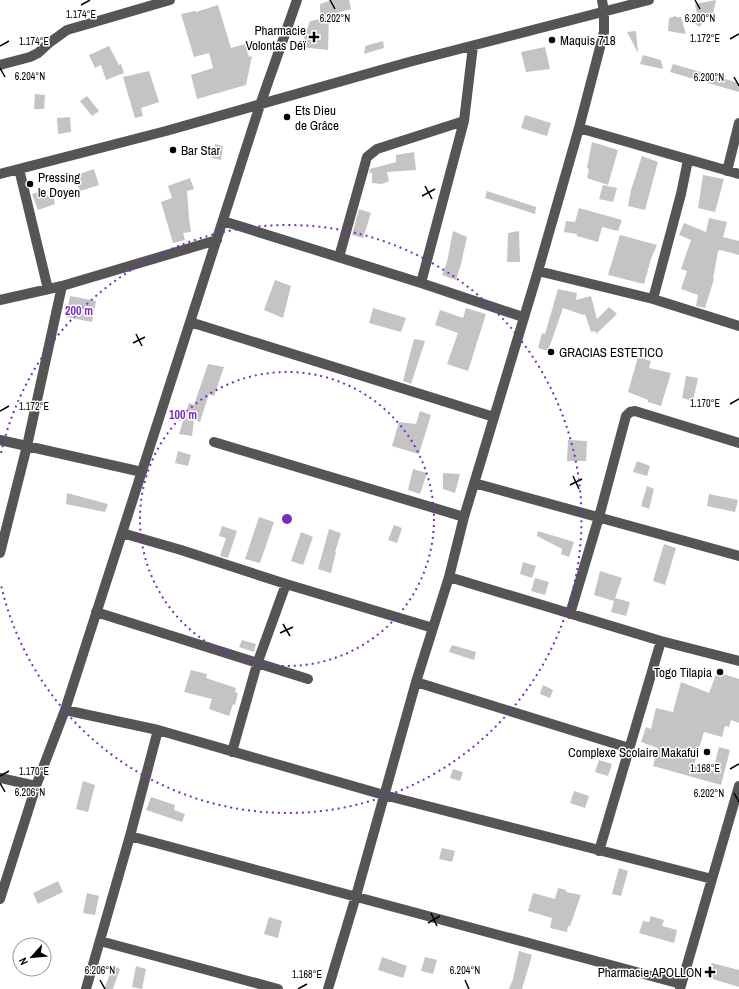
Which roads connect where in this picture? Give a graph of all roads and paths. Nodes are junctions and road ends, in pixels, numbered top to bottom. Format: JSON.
{"nodes":[{"id":1,"x":170,"y":0,"type":"edge"},
{"id":2,"x":297,"y":0,"type":"edge"},
{"id":3,"x":602,"y":0,"type":"edge"},
{"id":4,"x":649,"y":0,"type":"edge"},
{"id":5,"x":604,"y":12,"type":"junction"},
{"id":6,"x":473,"y":46,"type":"junction"},
{"id":7,"x":0,"y":65,"type":"edge"},
{"id":8,"x":260,"y":105,"type":"junction"},
{"id":9,"x":464,"y":120,"type":"junction"},
{"id":10,"x":739,"y":123,"type":"edge"},
{"id":11,"x":579,"y":128,"type":"junction"},
{"id":12,"x":688,"y":160,"type":"junction"},
{"id":13,"x":19,"y":169,"type":"junction"},
{"id":14,"x":726,"y":171,"type":"junction"},
{"id":15,"x":0,"y":174,"type":"edge"},
{"id":16,"x":739,"y":174,"type":"edge"},
{"id":17,"x":223,"y":221,"type":"junction"},
{"id":18,"x":217,"y":240,"type":"junction"},
{"id":19,"x":339,"y":258,"type":"junction"},
{"id":20,"x":538,"y":271,"type":"junction"},
{"id":21,"x":421,"y":283,"type":"junction"},
{"id":22,"x":62,"y":286,"type":"junction"},
{"id":23,"x":48,"y":289,"type":"junction"},
{"id":24,"x":0,"y":300,"type":"edge"},
{"id":25,"x":653,"y":300,"type":"junction"},
{"id":26,"x":523,"y":317,"type":"junction"},
{"id":27,"x":190,"y":322,"type":"junction"},
{"id":28,"x":739,"y":326,"type":"edge"},
{"id":29,"x":494,"y":417,"type":"junction"},
{"id":30,"x":0,"y":440,"type":"edge"},
{"id":31,"x":214,"y":442,"type":"dead end"},
{"id":32,"x":739,"y":443,"type":"edge"},
{"id":33,"x":27,"y":446,"type":"junction"},
{"id":34,"x":142,"y":472,"type":"junction"},
{"id":35,"x":474,"y":483,"type":"junction"},
{"id":36,"x":464,"y":516,"type":"junction"},
{"id":37,"x":599,"y":517,"type":"junction"},
{"id":38,"x":122,"y":533,"type":"junction"},
{"id":39,"x":0,"y":553,"type":"edge"},
{"id":40,"x":739,"y":556,"type":"edge"},
{"id":41,"x":448,"y":577,"type":"junction"},
{"id":42,"x":286,"y":584,"type":"junction"},
{"id":43,"x":96,"y":612,"type":"junction"},
{"id":44,"x":570,"y":614,"type":"junction"},
{"id":45,"x":433,"y":628,"type":"junction"},
{"id":46,"x":661,"y":641,"type":"junction"},
{"id":47,"x":739,"y":661,"type":"edge"},
{"id":48,"x":257,"y":664,"type":"junction"},
{"id":49,"x":308,"y":679,"type":"dead end"},
{"id":50,"x":416,"y":682,"type":"junction"},
{"id":51,"x":65,"y":710,"type":"junction"},
{"id":52,"x":158,"y":730,"type":"junction"},
{"id":53,"x":629,"y":748,"type":"junction"},
{"id":54,"x":232,"y":752,"type":"junction"},
{"id":55,"x":0,"y":778,"type":"edge"},
{"id":56,"x":36,"y":786,"type":"junction"},
{"id":57,"x":739,"y":786,"type":"edge"},
{"id":58,"x":384,"y":795,"type":"junction"},
{"id":59,"x":735,"y":813,"type":"edge"},
{"id":60,"x":130,"y":836,"type":"junction"},
{"id":61,"x":599,"y":851,"type":"junction"},
{"id":62,"x":712,"y":880,"type":"junction"},
{"id":63,"x":356,"y":896,"type":"junction"},
{"id":64,"x":0,"y":898,"type":"edge"},
{"id":65,"x":100,"y":941,"type":"junction"},
{"id":66,"x":681,"y":987,"type":"edge"},
{"id":67,"x":86,"y":989,"type":"edge"},
{"id":68,"x":278,"y":989,"type":"edge"},
{"id":69,"x":328,"y":989,"type":"edge"}],
"edges":[{"from":1,"to":7,"type":"street"},
{"from":2,"to":8,"type":"street"},
{"from":3,"to":5,"type":"street"},
{"from":4,"to":5,"type":"street"},
{"from":5,"to":6,"type":"street"},
{"from":5,"to":11,"type":"street"},
{"from":6,"to":8,"type":"street"},
{"from":6,"to":9,"type":"street"},
{"from":8,"to":13,"type":"street"},
{"from":8,"to":17,"type":"street"},
{"from":9,"to":19,"type":"street"},
{"from":9,"to":21,"type":"street"},
{"from":10,"to":14,"type":"street"},
{"from":11,"to":12,"type":"street"},
{"from":11,"to":20,"type":"street"},
{"from":12,"to":14,"type":"street"},
{"from":12,"to":25,"type":"street"},
{"from":13,"to":15,"type":"street"},
{"from":13,"to":23,"type":"street"},
{"from":14,"to":16,"type":"street"},
{"from":17,"to":18,"type":"street"},
{"from":17,"to":19,"type":"street"},
{"from":18,"to":22,"type":"street"},
{"from":18,"to":27,"type":"street"},
{"from":19,"to":21,"type":"street"},
{"from":20,"to":25,"type":"street"},
{"from":20,"to":26,"type":"street"},
{"from":21,"to":26,"type":"street"},
{"from":22,"to":23,"type":"street"},
{"from":22,"to":33,"type":"street"},
{"from":23,"to":24,"type":"street"},
{"from":25,"to":28,"type":"street"},
{"from":26,"to":29,"type":"street"},
{"from":27,"to":29,"type":"street"},
{"from":27,"to":34,"type":"street"},
{"from":29,"to":35,"type":"street"},
{"from":30,"to":33,"type":"street"},
{"from":31,"to":36,"type":"street"},
{"from":32,"to":37,"type":"street"},
{"from":33,"to":34,"type":"street"},
{"from":33,"to":39,"type":"street"},
{"from":34,"to":38,"type":"street"},
{"from":35,"to":36,"type":"street"},
{"from":35,"to":37,"type":"street"},
{"from":36,"to":41,"type":"street"},
{"from":37,"to":40,"type":"street"},
{"from":37,"to":44,"type":"street"},
{"from":38,"to":42,"type":"street"},
{"from":38,"to":43,"type":"street"},
{"from":41,"to":44,"type":"street"},
{"from":41,"to":45,"type":"street"},
{"from":42,"to":45,"type":"street"},
{"from":42,"to":48,"type":"street"},
{"from":43,"to":48,"type":"street"},
{"from":43,"to":51,"type":"street"},
{"from":44,"to":46,"type":"street"},
{"from":45,"to":50,"type":"street"},
{"from":46,"to":47,"type":"street"},
{"from":46,"to":53,"type":"street"},
{"from":48,"to":49,"type":"street"},
{"from":48,"to":54,"type":"street"},
{"from":50,"to":53,"type":"street"},
{"from":50,"to":58,"type":"street"},
{"from":51,"to":52,"type":"street"},
{"from":51,"to":56,"type":"street"},
{"from":52,"to":54,"type":"street"},
{"from":52,"to":60,"type":"street"},
{"from":53,"to":61,"type":"street"},
{"from":54,"to":58,"type":"street"},
{"from":55,"to":56,"type":"street"},
{"from":56,"to":64,"type":"street"},
{"from":57,"to":59,"type":"street"},
{"from":58,"to":61,"type":"street"},
{"from":58,"to":63,"type":"street"},
{"from":59,"to":62,"type":"street"},
{"from":60,"to":63,"type":"street"},
{"from":60,"to":65,"type":"street"},
{"from":61,"to":62,"type":"street"},
{"from":62,"to":66,"type":"street"},
{"from":63,"to":66,"type":"street"},
{"from":63,"to":69,"type":"street"},
{"from":65,"to":67,"type":"street"},
{"from":65,"to":68,"type":"street"}]}
